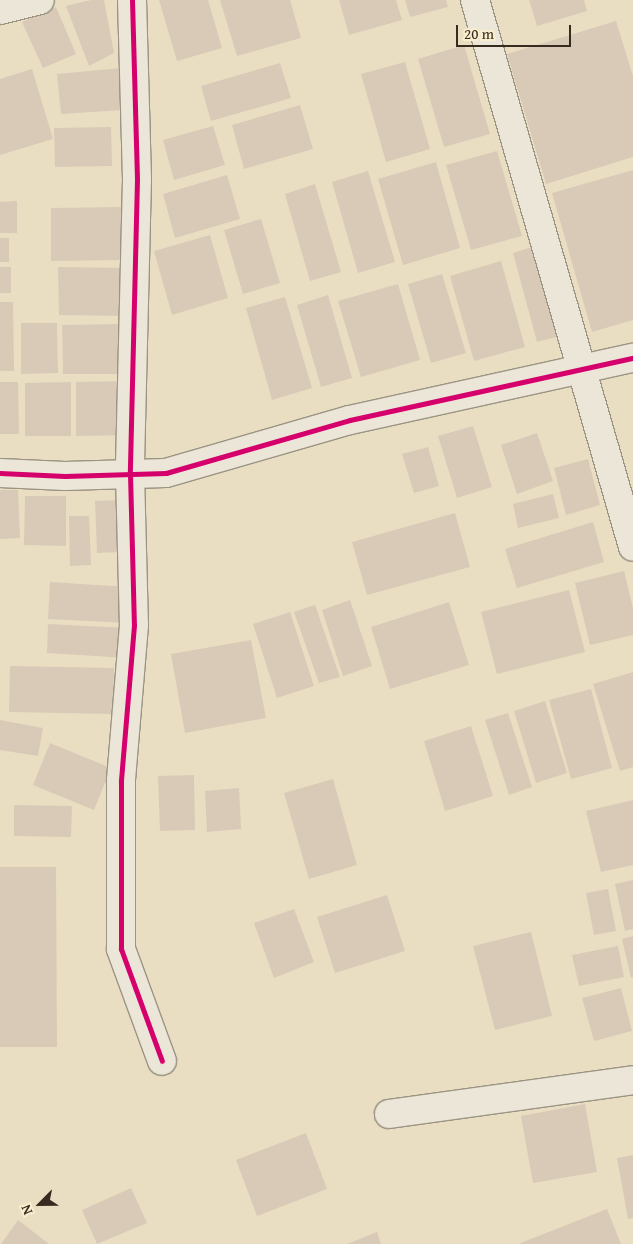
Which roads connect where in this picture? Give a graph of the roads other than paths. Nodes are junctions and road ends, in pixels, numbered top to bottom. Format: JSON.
{"nodes":[{"id":1,"x":40,"y":0,"type":"edge"},
{"id":2,"x":132,"y":0,"type":"edge"},
{"id":3,"x":475,"y":0,"type":"edge"},
{"id":4,"x":0,"y":10,"type":"edge"},
{"id":5,"x":633,"y":358,"type":"edge"},
{"id":6,"x":582,"y":368,"type":"junction"},
{"id":7,"x":0,"y":473,"type":"edge"},
{"id":8,"x":130,"y":474,"type":"junction"},
{"id":9,"x":633,"y":547,"type":"edge"},
{"id":10,"x":162,"y":1062,"type":"dead end"},
{"id":11,"x":633,"y":1080,"type":"edge"},
{"id":12,"x":389,"y":1114,"type":"dead end"}],
"edges":[{"from":1,"to":4,"type":"street"},
{"from":2,"to":8,"type":"street"},
{"from":3,"to":6,"type":"street"},
{"from":5,"to":6,"type":"street"},
{"from":6,"to":8,"type":"street"},
{"from":6,"to":9,"type":"street"},
{"from":7,"to":8,"type":"street"},
{"from":8,"to":10,"type":"street"},
{"from":11,"to":12,"type":"street"}]}
